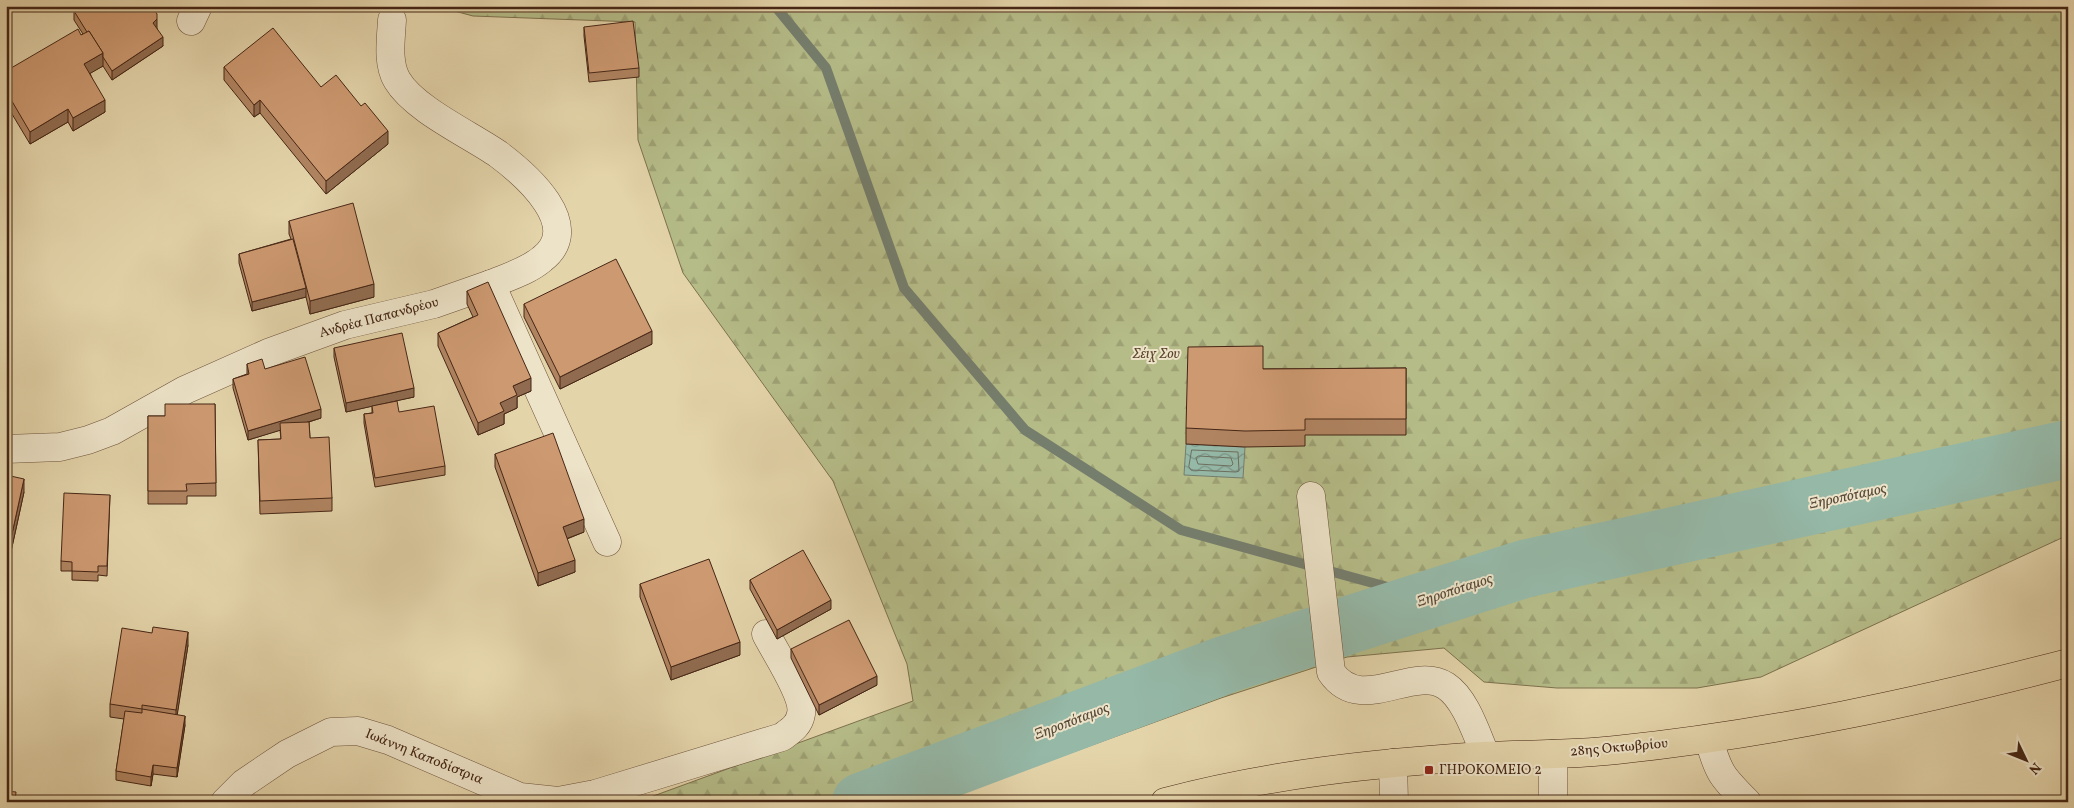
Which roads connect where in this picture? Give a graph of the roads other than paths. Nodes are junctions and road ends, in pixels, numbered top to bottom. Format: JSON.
{"nodes":[{"id":1,"x":392,"y":20,"type":"dead end"},
{"id":2,"x":491,"y":284,"type":"junction"},
{"id":3,"x":6,"y":449,"type":"edge"},
{"id":4,"x":1311,"y":496,"type":"dead end"},
{"id":5,"x":607,"y":542,"type":"dead end"},
{"id":6,"x":766,"y":634,"type":"dead end"},
{"id":7,"x":2068,"y":663,"type":"edge"},
{"id":8,"x":1709,"y":739,"type":"junction"},
{"id":9,"x":1552,"y":754,"type":"junction"},
{"id":10,"x":1486,"y":756,"type":"junction"},
{"id":11,"x":1393,"y":763,"type":"junction"},
{"id":12,"x":225,"y":802,"type":"edge"},
{"id":13,"x":1165,"y":802,"type":"edge"},
{"id":14,"x":1394,"y":802,"type":"edge"},
{"id":15,"x":1552,"y":802,"type":"edge"},
{"id":16,"x":1747,"y":802,"type":"edge"}],
"edges":[{"from":1,"to":2,"type":"street","name":"Ανδρέα Παπανδρέου"},
{"from":2,"to":3,"type":"street","name":"Ανδρέα Παπανδρέου"},
{"from":2,"to":5,"type":"street"},
{"from":4,"to":10,"type":"street"},
{"from":6,"to":12,"type":"street","name":"Ιωάννη Καποδίστρια"},
{"from":7,"to":8,"type":"main road","name":"28ης Οκτωβρίου"},
{"from":8,"to":9,"type":"main road","name":"28ης Οκτωβρίου"},
{"from":8,"to":16,"type":"street"},
{"from":9,"to":10,"type":"main road","name":"28ης Οκτωβρίου"},
{"from":9,"to":15,"type":"street"},
{"from":10,"to":11,"type":"main road","name":"28ης Οκτωβρίου"},
{"from":11,"to":13,"type":"main road","name":"28ης Οκτωβρίου"},
{"from":11,"to":14,"type":"street"}]}
